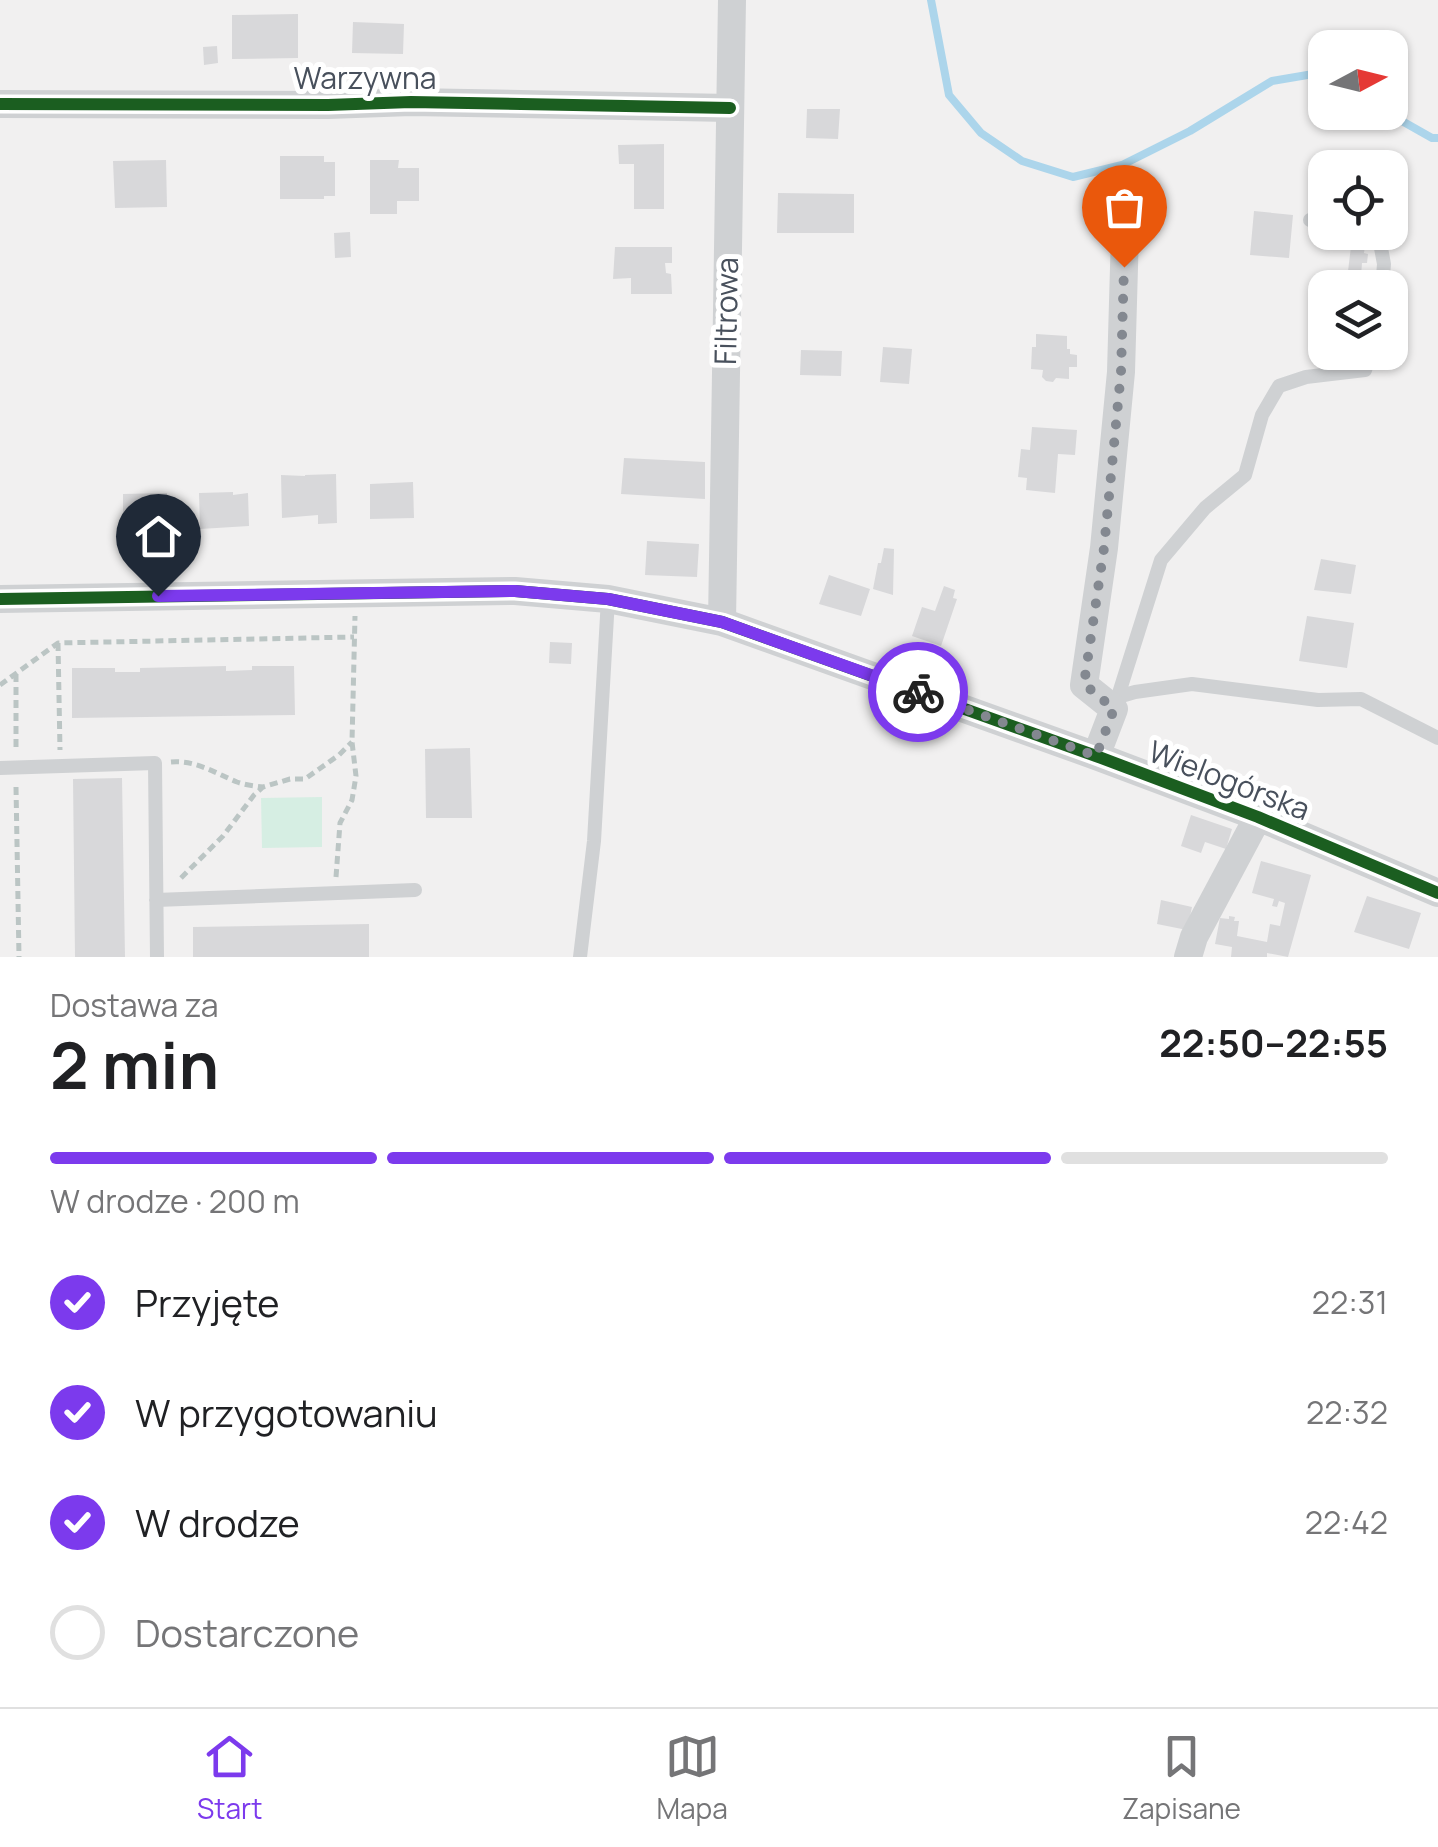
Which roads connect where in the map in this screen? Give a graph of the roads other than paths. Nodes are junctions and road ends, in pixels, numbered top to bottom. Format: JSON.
{"nodes":[{"id":1,"x":732,"y":0,"type":"edge"},
{"id":2,"x":0,"y":104,"type":"edge"},
{"id":3,"x":730,"y":108,"type":"junction"},
{"id":4,"x":1125,"y":232,"type":"dead end"},
{"id":5,"x":1366,"y":370,"type":"edge"},
{"id":6,"x":0,"y":599,"type":"edge"},
{"id":7,"x":608,"y":599,"type":"junction"},
{"id":8,"x":722,"y":622,"type":"junction"},
{"id":9,"x":1116,"y":703,"type":"junction"},
{"id":10,"x":1438,"y":738,"type":"edge"},
{"id":11,"x":1096,"y":756,"type":"junction"},
{"id":12,"x":8,"y":768,"type":"edge"},
{"id":13,"x":1258,"y":817,"type":"junction"},
{"id":14,"x":415,"y":890,"type":"dead end"},
{"id":15,"x":1438,"y":893,"type":"edge"},
{"id":16,"x":164,"y":900,"type":"junction"},
{"id":17,"x":157,"y":957,"type":"edge"},
{"id":18,"x":580,"y":957,"type":"edge"},
{"id":19,"x":1188,"y":957,"type":"edge"}],
"edges":[{"from":1,"to":3,"type":"street","name":"Filtrowa"},
{"from":2,"to":3,"type":"street","name":"Warzywna"},
{"from":3,"to":8,"type":"street","name":"Filtrowa"},
{"from":4,"to":9,"type":"street"},
{"from":5,"to":9,"type":"lane"},
{"from":6,"to":7,"type":"street","name":"Wielogórska"},
{"from":7,"to":8,"type":"street","name":"Wielogórska"},
{"from":7,"to":18,"type":"lane"},
{"from":8,"to":11,"type":"street","name":"Wielogórska"},
{"from":9,"to":10,"type":"lane"},
{"from":9,"to":11,"type":"street"},
{"from":11,"to":13,"type":"street","name":"Wielogórska"},
{"from":12,"to":16,"type":"lane"},
{"from":13,"to":15,"type":"street","name":"Wielogórska"},
{"from":13,"to":19,"type":"street"},
{"from":14,"to":16,"type":"lane"},
{"from":16,"to":17,"type":"lane"}]}
